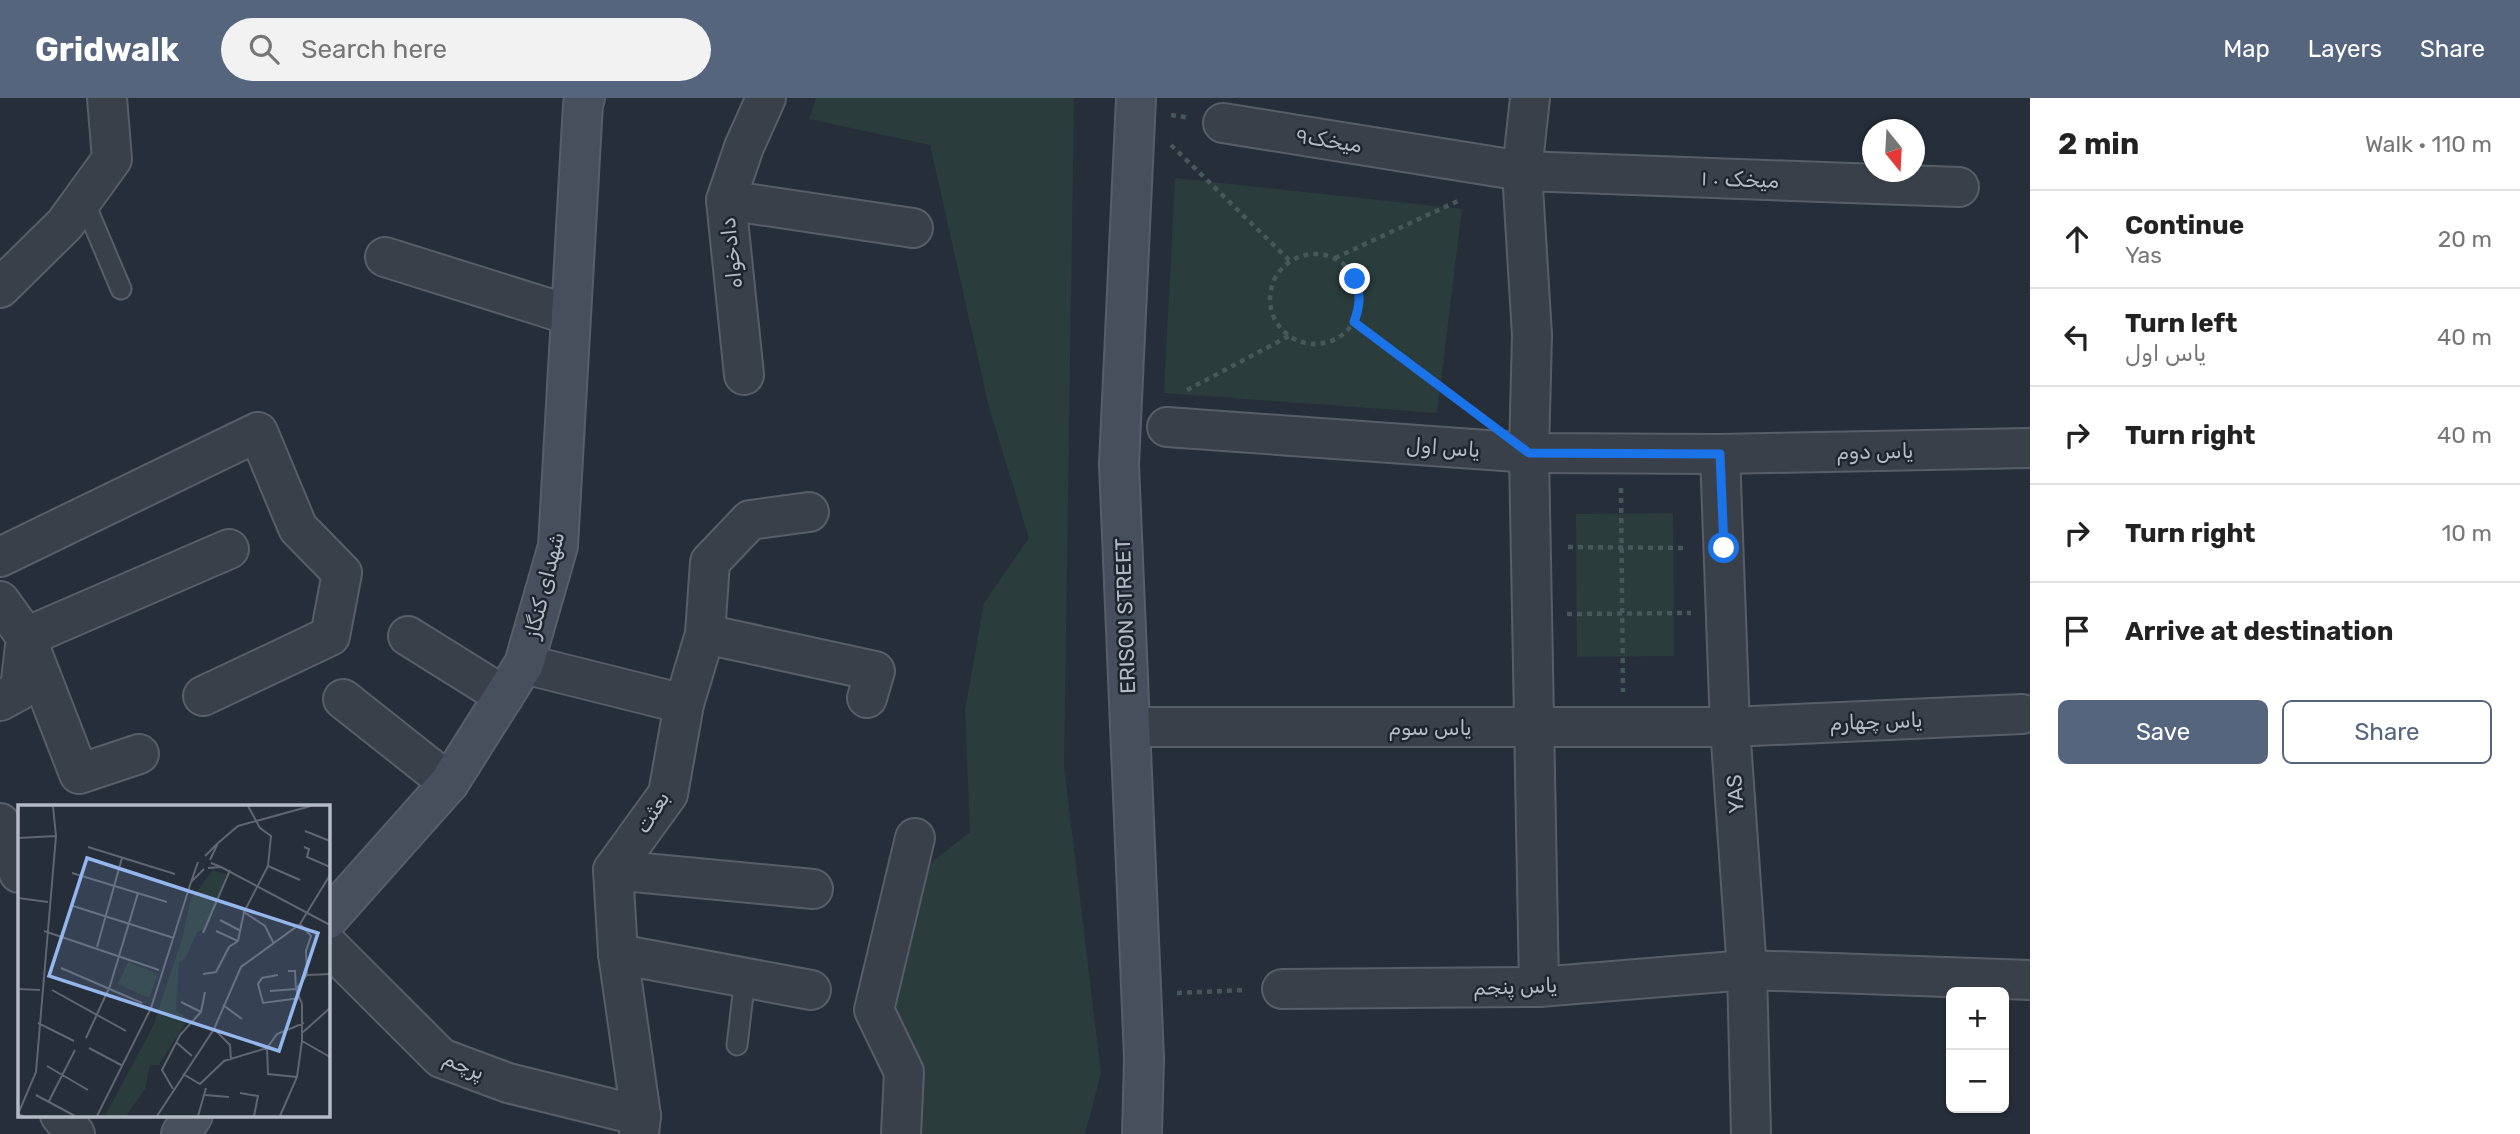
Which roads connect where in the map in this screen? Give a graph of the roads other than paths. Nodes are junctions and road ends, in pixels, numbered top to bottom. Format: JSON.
{"nodes":[{"id":1,"x":107,"y":98,"type":"edge"},
{"id":2,"x":766,"y":98,"type":"edge"},
{"id":3,"x":1530,"y":98,"type":"edge"},
{"id":4,"x":578,"y":100,"type":"edge"},
{"id":5,"x":1136,"y":104,"type":"edge"},
{"id":6,"x":1223,"y":123,"type":"road end"},
{"id":7,"x":1522,"y":171,"type":"junction"},
{"id":8,"x":1959,"y":187,"type":"dead end"},
{"id":9,"x":83,"y":199,"type":"junction"},
{"id":10,"x":726,"y":200,"type":"junction"},
{"id":11,"x":913,"y":228,"type":"dead end"},
{"id":12,"x":385,"y":257,"type":"dead end"},
{"id":13,"x":0,"y":288,"type":"edge"},
{"id":14,"x":121,"y":289,"type":"dead end"},
{"id":15,"x":570,"y":315,"type":"junction"},
{"id":16,"x":744,"y":374,"type":"dead end"},
{"id":17,"x":1174,"y":410,"type":"road end"},
{"id":18,"x":2030,"y":448,"type":"edge"},
{"id":19,"x":1529,"y":453,"type":"junction"},
{"id":20,"x":1720,"y":454,"type":"junction"},
{"id":21,"x":809,"y":512,"type":"dead end"},
{"id":22,"x":229,"y":548,"type":"dead end"},
{"id":23,"x":0,"y":557,"type":"edge"},
{"id":24,"x":0,"y":601,"type":"edge"},
{"id":25,"x":705,"y":634,"type":"junction"},
{"id":26,"x":408,"y":636,"type":"dead end"},
{"id":27,"x":26,"y":637,"type":"junction"},
{"id":28,"x":524,"y":664,"type":"junction"},
{"id":29,"x":203,"y":696,"type":"dead end"},
{"id":30,"x":504,"y":696,"type":"junction"},
{"id":31,"x":867,"y":698,"type":"dead end"},
{"id":32,"x":343,"y":699,"type":"dead end"},
{"id":33,"x":0,"y":701,"type":"edge"},
{"id":34,"x":684,"y":704,"type":"junction"},
{"id":35,"x":2022,"y":714,"type":"dead end"},
{"id":36,"x":1130,"y":726,"type":"junction"},
{"id":37,"x":1534,"y":727,"type":"junction"},
{"id":38,"x":1730,"y":727,"type":"junction"},
{"id":39,"x":138,"y":754,"type":"dead end"},
{"id":40,"x":449,"y":783,"type":"junction"},
{"id":41,"x":915,"y":838,"type":"dead end"},
{"id":42,"x":613,"y":870,"type":"junction"},
{"id":43,"x":813,"y":889,"type":"dead end"},
{"id":44,"x":329,"y":918,"type":"edge"},
{"id":45,"x":329,"y":946,"type":"edge"},
{"id":46,"x":618,"y":954,"type":"junction"},
{"id":47,"x":1746,"y":970,"type":"junction"},
{"id":48,"x":746,"y":978,"type":"junction"},
{"id":49,"x":2030,"y":980,"type":"edge"},
{"id":50,"x":1539,"y":987,"type":"junction"},
{"id":51,"x":1282,"y":989,"type":"road end"},
{"id":52,"x":811,"y":990,"type":"dead end"},
{"id":53,"x":737,"y":1045,"type":"dead end"},
{"id":54,"x":61,"y":1116,"type":"edge"},
{"id":55,"x":192,"y":1116,"type":"edge"},
{"id":56,"x":640,"y":1125,"type":"edge"},
{"id":57,"x":75,"y":1134,"type":"edge"},
{"id":58,"x":181,"y":1134,"type":"edge"},
{"id":59,"x":901,"y":1134,"type":"edge"},
{"id":60,"x":1142,"y":1134,"type":"edge"},
{"id":61,"x":1751,"y":1134,"type":"edge"}],
"edges":[{"from":1,"to":9,"type":"street"},
{"from":2,"to":10,"type":"street","name":"دادخواه"},
{"from":3,"to":7,"type":"street"},
{"from":4,"to":15,"type":"main road","name":"شهدای کنگاز"},
{"from":5,"to":36,"type":"main road","name":"ERISON STREET"},
{"from":6,"to":7,"type":"street","name":"میخک۹"},
{"from":7,"to":8,"type":"street","name":"میخک ۰ ۱"},
{"from":7,"to":19,"type":"street"},
{"from":9,"to":13,"type":"street"},
{"from":9,"to":14,"type":"lane"},
{"from":10,"to":11,"type":"street"},
{"from":10,"to":16,"type":"street","name":"دادخواه"},
{"from":12,"to":15,"type":"street"},
{"from":15,"to":28,"type":"main road","name":"شهدای کنگاز"},
{"from":17,"to":19,"type":"street","name":"یاس اول"},
{"from":18,"to":20,"type":"street","name":"یاس دوم"},
{"from":19,"to":20,"type":"street","name":"یاس اول"},
{"from":19,"to":37,"type":"street"},
{"from":20,"to":38,"type":"street","name":"YAS"},
{"from":21,"to":25,"type":"street","name":"بعثت"},
{"from":22,"to":27,"type":"street"},
{"from":23,"to":29,"type":"street"},
{"from":24,"to":27,"type":"street"},
{"from":25,"to":31,"type":"street"},
{"from":25,"to":34,"type":"street","name":"بعثت"},
{"from":26,"to":30,"type":"street"},
{"from":27,"to":33,"type":"street"},
{"from":27,"to":39,"type":"street"},
{"from":28,"to":30,"type":"main road","name":"شهدای کنگاز"},
{"from":28,"to":34,"type":"street"},
{"from":30,"to":40,"type":"main road","name":"شهدای کنگاز"},
{"from":32,"to":40,"type":"street"},
{"from":34,"to":42,"type":"street","name":"بعثت"},
{"from":35,"to":38,"type":"street","name":"یاس چهارم"},
{"from":36,"to":37,"type":"street","name":"یاس سوم"},
{"from":36,"to":60,"type":"main road","name":"ERISON STREET"},
{"from":37,"to":38,"type":"street","name":"یاس سوم"},
{"from":37,"to":50,"type":"street"},
{"from":38,"to":47,"type":"street","name":"YAS"},
{"from":40,"to":44,"type":"main road","name":"شهدای کنگاز"},
{"from":41,"to":59,"type":"street"},
{"from":42,"to":43,"type":"street"},
{"from":42,"to":46,"type":"street"},
{"from":45,"to":56,"type":"street","name":"پرچم"},
{"from":46,"to":48,"type":"street"},
{"from":46,"to":56,"type":"street"},
{"from":47,"to":49,"type":"street","name":"یاس پنجم"},
{"from":47,"to":50,"type":"street","name":"یاس پنجم"},
{"from":47,"to":61,"type":"street","name":"YAS"},
{"from":48,"to":52,"type":"street"},
{"from":48,"to":53,"type":"lane"},
{"from":50,"to":51,"type":"street","name":"یاس پنجم"},
{"from":54,"to":57,"type":"street"},
{"from":55,"to":58,"type":"main road"}]}
